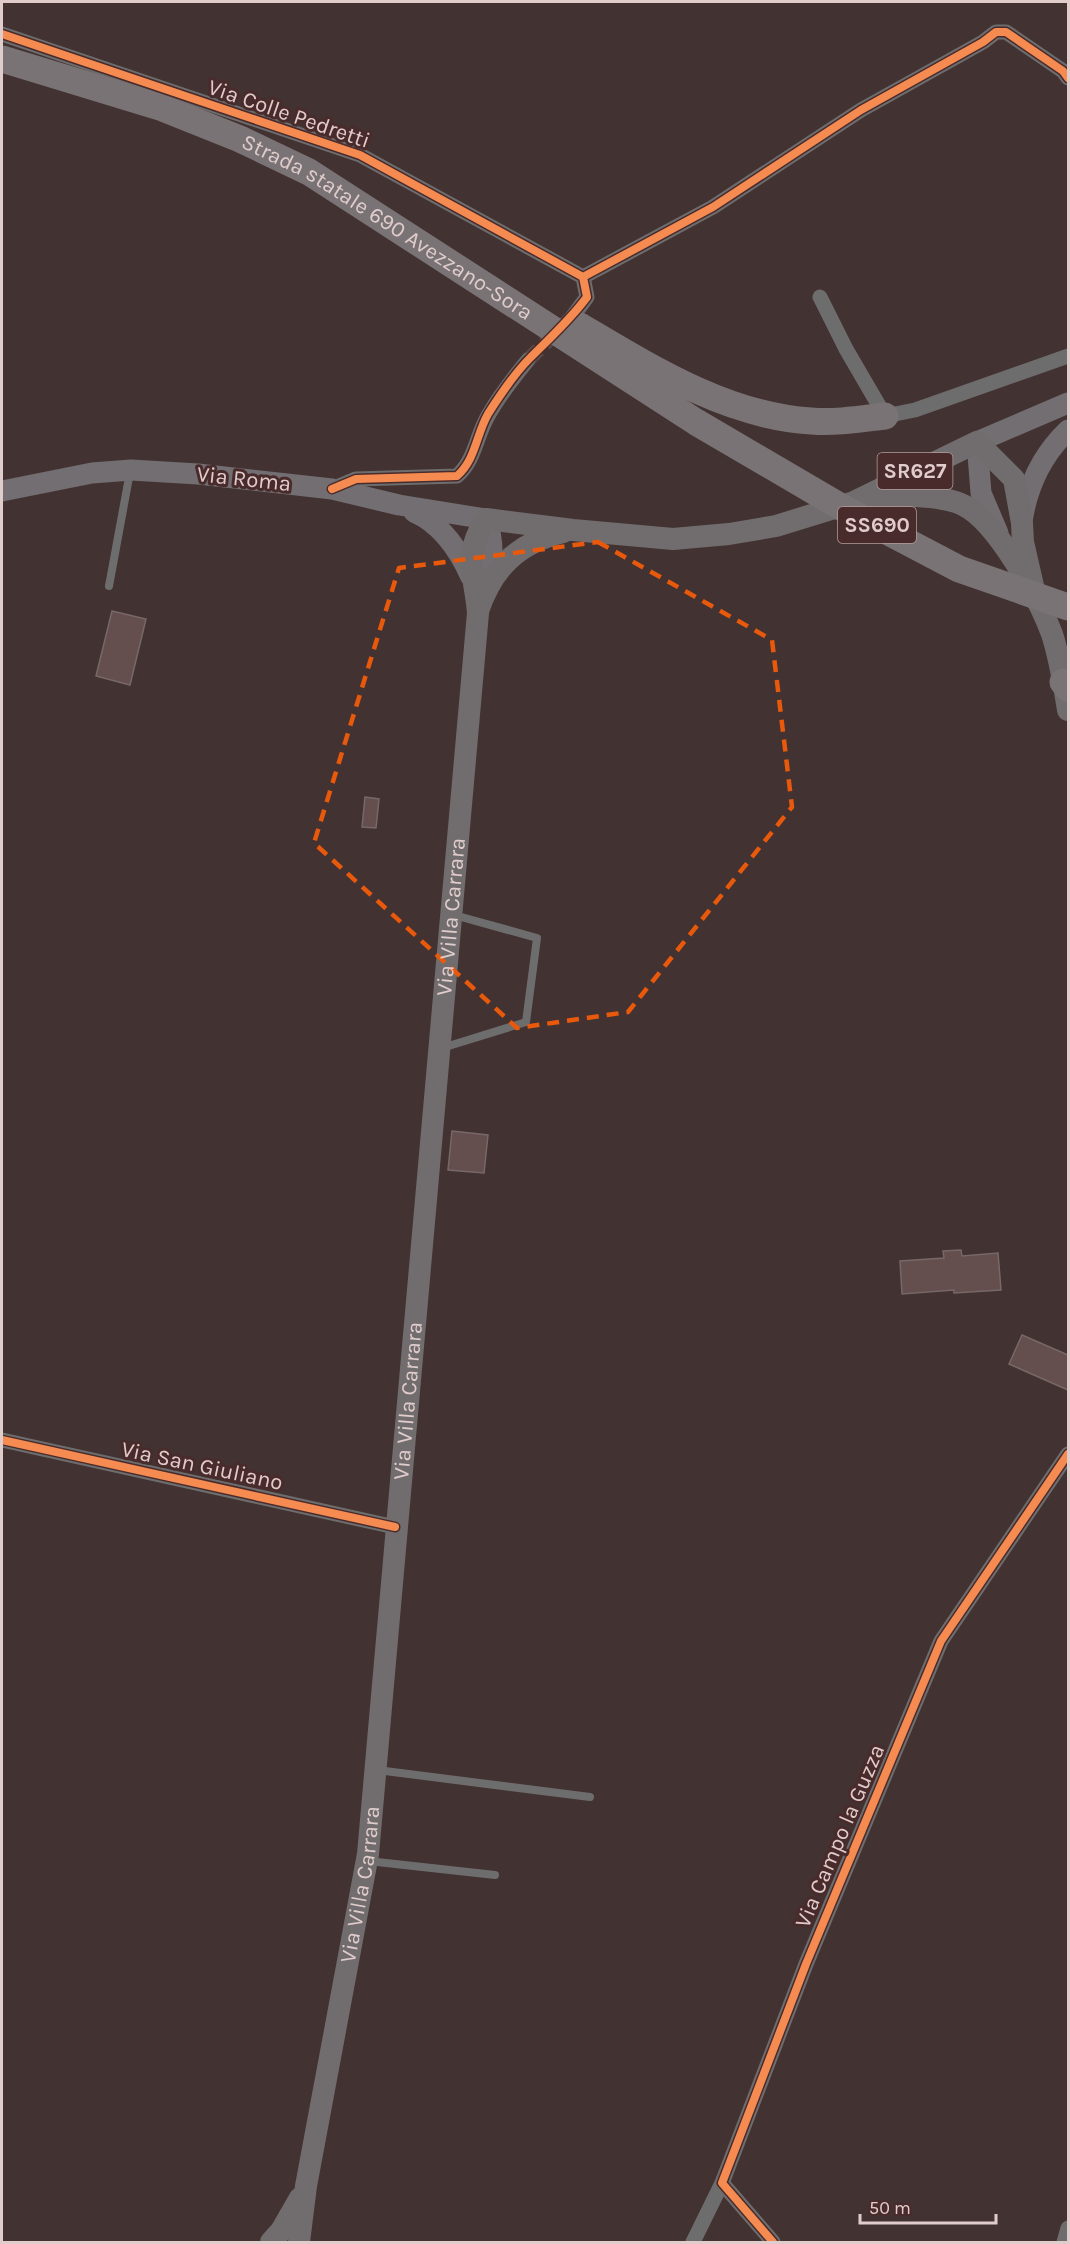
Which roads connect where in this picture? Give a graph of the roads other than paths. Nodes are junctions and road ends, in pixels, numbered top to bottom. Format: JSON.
{"nodes":[{"id":1,"x":2,"y":34,"type":"edge"},
{"id":2,"x":2,"y":59,"type":"edge"},
{"id":3,"x":1068,"y":78,"type":"edge"},
{"id":4,"x":424,"y":246,"type":"junction"},
{"id":5,"x":583,"y":277,"type":"junction"},
{"id":6,"x":820,"y":297,"type":"dead end"},
{"id":7,"x":573,"y":316,"type":"tunnel mouth"},
{"id":8,"x":1068,"y":356,"type":"edge"},
{"id":9,"x":528,"y":360,"type":"tunnel mouth"},
{"id":10,"x":1068,"y":404,"type":"edge"},
{"id":11,"x":885,"y":416,"type":"junction"},
{"id":12,"x":1068,"y":430,"type":"edge"},
{"id":13,"x":977,"y":442,"type":"junction"},
{"id":14,"x":130,"y":471,"type":"junction"},
{"id":15,"x":332,"y":489,"type":"junction"},
{"id":16,"x":2,"y":491,"type":"edge"},
{"id":17,"x":854,"y":502,"type":"junction"},
{"id":18,"x":399,"y":505,"type":"junction"},
{"id":19,"x":486,"y":519,"type":"junction"},
{"id":20,"x":1022,"y":523,"type":"junction"},
{"id":21,"x":573,"y":530,"type":"junction"},
{"id":22,"x":998,"y":536,"type":"junction"},
{"id":23,"x":110,"y":586,"type":"dead end"},
{"id":24,"x":478,"y":595,"type":"junction"},
{"id":25,"x":1036,"y":599,"type":"junction"},
{"id":26,"x":1068,"y":607,"type":"edge"},
{"id":27,"x":1066,"y":685,"type":"edge"},
{"id":28,"x":1068,"y":710,"type":"edge"},
{"id":29,"x":450,"y":914,"type":"junction"},
{"id":30,"x":438,"y":1049,"type":"junction"},
{"id":31,"x":2,"y":1440,"type":"edge"},
{"id":32,"x":1068,"y":1454,"type":"edge"},
{"id":33,"x":395,"y":1527,"type":"junction"},
{"id":34,"x":375,"y":1769,"type":"junction"},
{"id":35,"x":590,"y":1797,"type":"dead end"},
{"id":36,"x":366,"y":1861,"type":"junction"},
{"id":37,"x":495,"y":1875,"type":"dead end"},
{"id":38,"x":722,"y":2183,"type":"junction"},
{"id":39,"x":306,"y":2186,"type":"junction"},
{"id":40,"x":1068,"y":2228,"type":"edge"},
{"id":41,"x":271,"y":2242,"type":"edge"},
{"id":42,"x":299,"y":2242,"type":"edge"},
{"id":43,"x":693,"y":2242,"type":"edge"},
{"id":44,"x":773,"y":2242,"type":"edge"},
{"id":45,"x":1064,"y":2242,"type":"edge"}],
"edges":[{"from":1,"to":5,"type":"street","name":"Via Colle Pedretti"},
{"from":2,"to":4,"type":"highway","name":"Strada statale 690 Avezzano-Sora","number":"SS690"},
{"from":3,"to":5,"type":"street"},
{"from":4,"to":11,"type":"highway"},
{"from":4,"to":26,"type":"highway","name":"Strada statale 690 Avezzano-Sora","number":"SS690"},
{"from":5,"to":7,"type":"street"},
{"from":6,"to":11,"type":"street"},
{"from":8,"to":11,"type":"street"},
{"from":9,"to":15,"type":"street"},
{"from":10,"to":13,"type":"main road","number":"SR627"},
{"from":12,"to":20,"type":"main road"},
{"from":13,"to":17,"type":"main road","number":"SR627"},
{"from":13,"to":20,"type":"main road"},
{"from":13,"to":22,"type":"main road"},
{"from":14,"to":15,"type":"main road","name":"Via Roma"},
{"from":14,"to":16,"type":"main road","name":"Via Roma"},
{"from":14,"to":23,"type":"lane"},
{"from":15,"to":18,"type":"main road","name":"Via Roma"},
{"from":17,"to":21,"type":"main road","number":"SR627"},
{"from":17,"to":22,"type":"main road"},
{"from":18,"to":19,"type":"main road","name":"Via Roma"},
{"from":18,"to":24,"type":"main road"},
{"from":19,"to":21,"type":"main road"},
{"from":19,"to":24,"type":"main road","name":"Via Villa Carrara"},
{"from":20,"to":25,"type":"main road"},
{"from":21,"to":24,"type":"main road"},
{"from":22,"to":25,"type":"main road"},
{"from":24,"to":29,"type":"main road","name":"Via Villa Carrara"},
{"from":25,"to":27,"type":"main road"},
{"from":27,"to":28,"type":"main road"},
{"from":29,"to":30,"type":"main road","name":"Via Villa Carrara"},
{"from":29,"to":30,"type":"lane"},
{"from":30,"to":33,"type":"main road","name":"Via Villa Carrara"},
{"from":31,"to":33,"type":"street","name":"Via San Giuliano"},
{"from":32,"to":38,"type":"street","name":"Via Campo la Guzza"},
{"from":33,"to":34,"type":"main road","name":"Via Villa Carrara"},
{"from":34,"to":35,"type":"lane"},
{"from":34,"to":36,"type":"main road","name":"Via Villa Carrara"},
{"from":36,"to":37,"type":"lane"},
{"from":36,"to":39,"type":"main road","name":"Via Villa Carrara"},
{"from":38,"to":43,"type":"street","name":"Via Campo la Guzza"},
{"from":38,"to":44,"type":"street"},
{"from":39,"to":41,"type":"main road","name":"Via Villa Carrara"},
{"from":39,"to":42,"type":"main road","name":"Via Villa Carrara"},
{"from":40,"to":45,"type":"street"}]}
